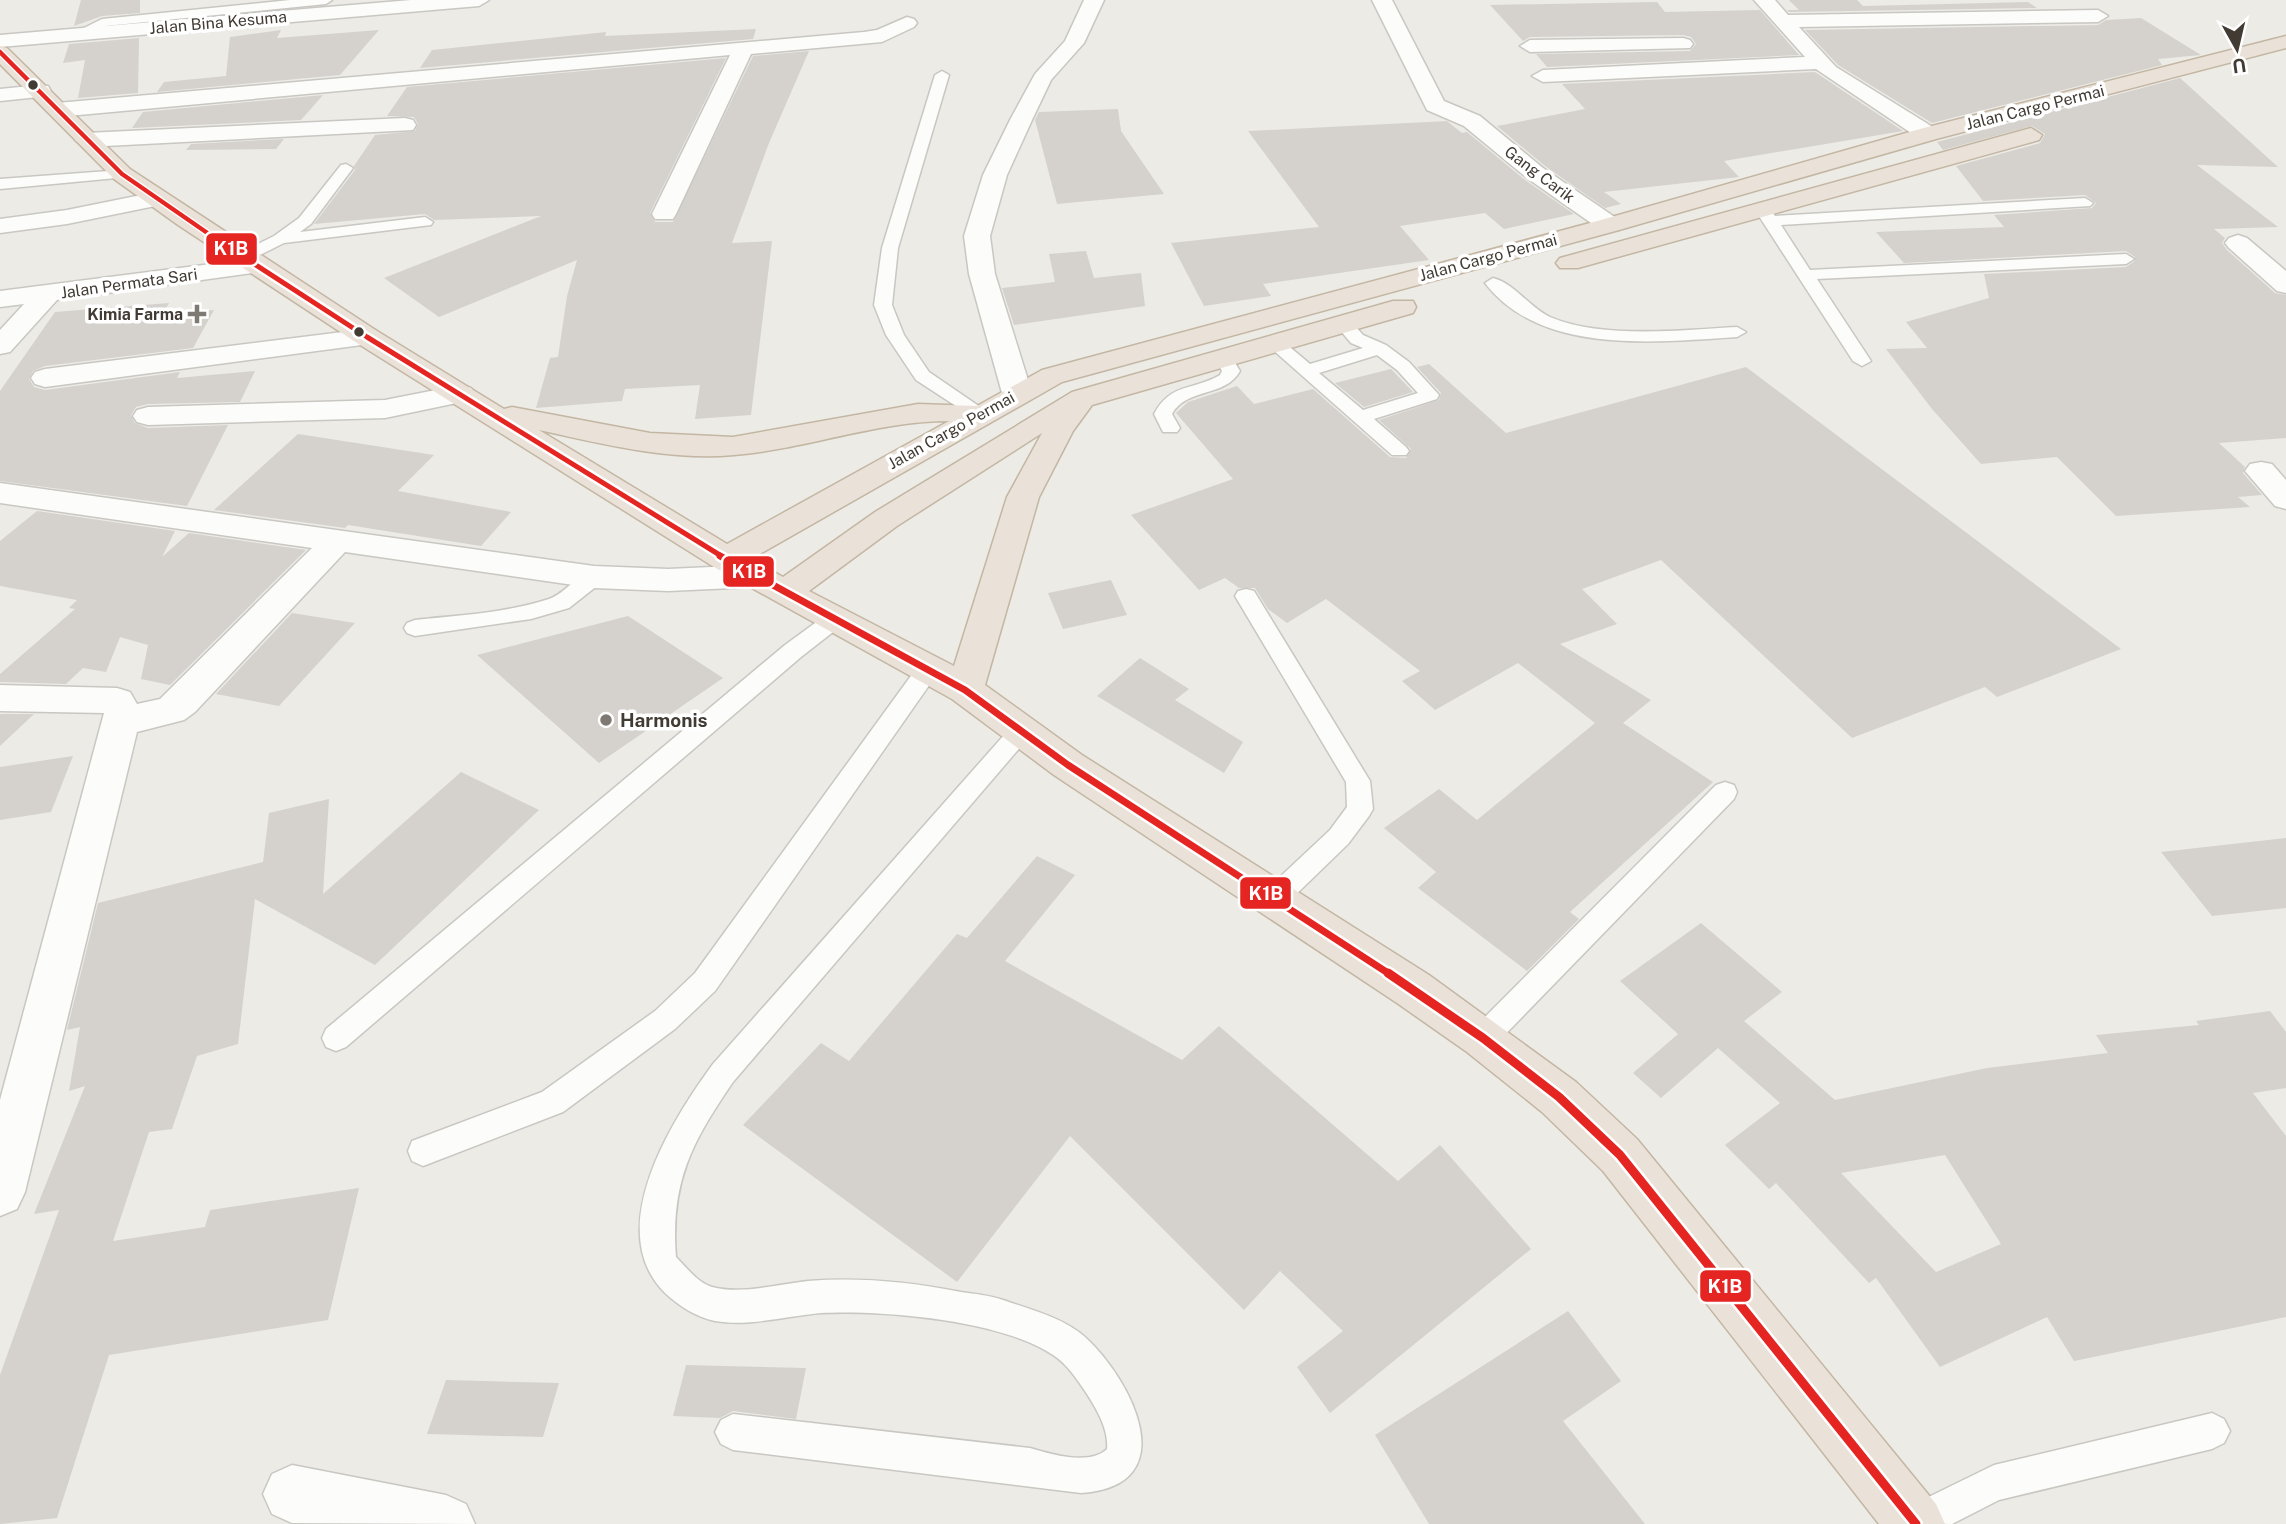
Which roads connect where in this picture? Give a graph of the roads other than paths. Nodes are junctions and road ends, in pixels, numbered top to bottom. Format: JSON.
{"nodes":[{"id":1,"x":326,"y":0,"type":"edge"},
{"id":2,"x":479,"y":0,"type":"edge"},
{"id":3,"x":1094,"y":0,"type":"edge"},
{"id":4,"x":1382,"y":0,"type":"edge"},
{"id":5,"x":1764,"y":0,"type":"edge"},
{"id":6,"x":2098,"y":16,"type":"dead end"},
{"id":7,"x":1782,"y":21,"type":"junction"},
{"id":8,"x":906,"y":23,"type":"dead end"},
{"id":9,"x":78,"y":34,"type":"junction"},
{"id":10,"x":0,"y":41,"type":"edge"},
{"id":11,"x":2286,"y":42,"type":"edge"},
{"id":12,"x":1774,"y":43,"type":"dead end"},
{"id":13,"x":1801,"y":43,"type":"junction"},
{"id":14,"x":1706,"y":44,"type":"dead end"},
{"id":15,"x":1530,"y":46,"type":"dead end"},
{"id":16,"x":744,"y":47,"type":"junction"},
{"id":17,"x":1820,"y":63,"type":"junction"},
{"id":18,"x":6,"y":64,"type":"edge"},
{"id":19,"x":2286,"y":66,"type":"edge"},
{"id":20,"x":942,"y":75,"type":"dead end"},
{"id":21,"x":1543,"y":76,"type":"dead end"},
{"id":22,"x":0,"y":95,"type":"edge"},
{"id":23,"x":49,"y":101,"type":"junction"},
{"id":24,"x":2125,"y":110,"type":"dead end"},
{"id":25,"x":405,"y":125,"type":"dead end"},
{"id":26,"x":2058,"y":128,"type":"dead end"},
{"id":27,"x":1928,"y":134,"type":"junction"},
{"id":28,"x":86,"y":139,"type":"junction"},
{"id":29,"x":346,"y":168,"type":"dead end"},
{"id":30,"x":122,"y":174,"type":"junction"},
{"id":31,"x":0,"y":184,"type":"edge"},
{"id":32,"x":156,"y":199,"type":"junction"},
{"id":33,"x":2085,"y":203,"type":"dead end"},
{"id":34,"x":664,"y":214,"type":"dead end"},
{"id":35,"x":1767,"y":216,"type":"junction"},
{"id":36,"x":425,"y":222,"type":"dead end"},
{"id":37,"x":1610,"y":225,"type":"junction"},
{"id":38,"x":0,"y":226,"type":"edge"},
{"id":39,"x":280,"y":239,"type":"junction"},
{"id":40,"x":2238,"y":243,"type":"dead end"},
{"id":41,"x":2126,"y":259,"type":"dead end"},
{"id":42,"x":251,"y":261,"type":"junction"},
{"id":43,"x":1546,"y":269,"type":"dead end"},
{"id":44,"x":1804,"y":275,"type":"junction"},
{"id":45,"x":1520,"y":276,"type":"dead end"},
{"id":46,"x":2286,"y":285,"type":"edge"},
{"id":47,"x":1468,"y":290,"type":"junction"},
{"id":48,"x":48,"y":294,"type":"junction"},
{"id":49,"x":0,"y":299,"type":"edge"},
{"id":50,"x":1343,"y":323,"type":"junction"},
{"id":51,"x":1737,"y":332,"type":"dead end"},
{"id":52,"x":367,"y":337,"type":"junction"},
{"id":53,"x":1273,"y":342,"type":"junction"},
{"id":54,"x":0,"y":345,"type":"edge"},
{"id":55,"x":1380,"y":349,"type":"junction"},
{"id":56,"x":1223,"y":357,"type":"junction"},
{"id":57,"x":1862,"y":361,"type":"dead end"},
{"id":58,"x":1307,"y":371,"type":"junction"},
{"id":59,"x":45,"y":378,"type":"dead end"},
{"id":60,"x":1017,"y":393,"type":"junction"},
{"id":61,"x":461,"y":394,"type":"junction"},
{"id":62,"x":1082,"y":398,"type":"junction"},
{"id":63,"x":489,"y":411,"type":"junction"},
{"id":64,"x":979,"y":415,"type":"junction"},
{"id":65,"x":148,"y":416,"type":"dead end"},
{"id":66,"x":1359,"y":418,"type":"junction"},
{"id":67,"x":1170,"y":428,"type":"dead end"},
{"id":68,"x":1399,"y":451,"type":"dead end"},
{"id":69,"x":2261,"y":471,"type":"dead end"},
{"id":70,"x":0,"y":493,"type":"edge"},
{"id":71,"x":2286,"y":499,"type":"edge"},
{"id":72,"x":337,"y":541,"type":"junction"},
{"id":73,"x":726,"y":559,"type":"junction"},
{"id":74,"x":594,"y":577,"type":"junction"},
{"id":75,"x":770,"y":584,"type":"junction"},
{"id":76,"x":1246,"y":596,"type":"dead end"},
{"id":77,"x":834,"y":620,"type":"junction"},
{"id":78,"x":415,"y":628,"type":"dead end"},
{"id":79,"x":947,"y":679,"type":"junction"},
{"id":80,"x":0,"y":698,"type":"edge"},
{"id":81,"x":121,"y":722,"type":"junction"},
{"id":82,"x":1021,"y":731,"type":"junction"},
{"id":83,"x":1726,"y":792,"type":"dead end"},
{"id":84,"x":1273,"y":899,"type":"junction"},
{"id":85,"x":337,"y":1038,"type":"dead end"},
{"id":86,"x":1483,"y":1038,"type":"junction"},
{"id":87,"x":423,"y":1151,"type":"dead end"},
{"id":88,"x":0,"y":1192,"type":"edge"},
{"id":89,"x":2212,"y":1431,"type":"dead end"},
{"id":90,"x":733,"y":1432,"type":"dead end"},
{"id":91,"x":292,"y":1494,"type":"dead end"},
{"id":92,"x":446,"y":1524,"type":"edge"},
{"id":93,"x":1915,"y":1524,"type":"edge"}],
"edges":[{"from":1,"to":9,"type":"lane"},
{"from":2,"to":9,"type":"street","name":"Jalan Bina Kesuma"},
{"from":3,"to":60,"type":"street"},
{"from":4,"to":37,"type":"street","name":"Gang Carik"},
{"from":5,"to":7,"type":"street"},
{"from":6,"to":7,"type":"street"},
{"from":7,"to":13,"type":"street"},
{"from":8,"to":16,"type":"street"},
{"from":9,"to":10,"type":"street","name":"Jalan Bina Kesuma"},
{"from":11,"to":27,"type":"highway","name":"Jalan Cargo Permai"},
{"from":12,"to":13,"type":"street"},
{"from":13,"to":17,"type":"street"},
{"from":14,"to":15,"type":"street"},
{"from":16,"to":23,"type":"street"},
{"from":16,"to":34,"type":"street"},
{"from":17,"to":21,"type":"street"},
{"from":17,"to":27,"type":"street"},
{"from":18,"to":23,"type":"highway"},
{"from":19,"to":24,"type":"highway","name":"Jalan Cargo Permai"},
{"from":20,"to":64,"type":"lane"},
{"from":22,"to":23,"type":"street"},
{"from":23,"to":28,"type":"highway"},
{"from":25,"to":28,"type":"street"},
{"from":26,"to":35,"type":"highway","name":"Jalan Cargo Permai"},
{"from":27,"to":37,"type":"highway","name":"Jalan Cargo Permai"},
{"from":28,"to":30,"type":"highway"},
{"from":29,"to":39,"type":"lane"},
{"from":30,"to":31,"type":"lane"},
{"from":30,"to":32,"type":"highway"},
{"from":32,"to":38,"type":"street"},
{"from":32,"to":42,"type":"highway"},
{"from":33,"to":35,"type":"lane"},
{"from":35,"to":43,"type":"highway","name":"Jalan Cargo Permai"},
{"from":35,"to":44,"type":"lane"},
{"from":36,"to":39,"type":"lane"},
{"from":37,"to":60,"type":"highway","name":"Jalan Cargo Permai"},
{"from":39,"to":42,"type":"lane"},
{"from":40,"to":46,"type":"street"},
{"from":41,"to":44,"type":"lane"},
{"from":42,"to":48,"type":"street","name":"Jalan Permata Sari"},
{"from":42,"to":52,"type":"highway"},
{"from":44,"to":57,"type":"lane"},
{"from":45,"to":47,"type":"highway","name":"Jalan Cargo Permai"},
{"from":47,"to":50,"type":"highway","name":"Jalan Cargo Permai"},
{"from":47,"to":51,"type":"lane"},
{"from":48,"to":49,"type":"street","name":"Jalan Permata Sari"},
{"from":48,"to":54,"type":"street"},
{"from":50,"to":53,"type":"highway","name":"Jalan Cargo Permai"},
{"from":50,"to":55,"type":"lane"},
{"from":52,"to":59,"type":"street"},
{"from":52,"to":61,"type":"highway"},
{"from":53,"to":56,"type":"highway","name":"Jalan Cargo Permai"},
{"from":53,"to":58,"type":"lane"},
{"from":55,"to":58,"type":"lane"},
{"from":55,"to":66,"type":"lane"},
{"from":56,"to":62,"type":"highway","name":"Jalan Cargo Permai"},
{"from":56,"to":67,"type":"lane"},
{"from":58,"to":66,"type":"lane"},
{"from":60,"to":64,"type":"highway","name":"Jalan Cargo Permai"},
{"from":61,"to":63,"type":"highway"},
{"from":61,"to":65,"type":"street"},
{"from":62,"to":75,"type":"highway","name":"Jalan Cargo Permai"},
{"from":62,"to":79,"type":"highway"},
{"from":63,"to":64,"type":"highway"},
{"from":63,"to":73,"type":"highway"},
{"from":64,"to":73,"type":"highway","name":"Jalan Cargo Permai"},
{"from":66,"to":68,"type":"lane"},
{"from":69,"to":71,"type":"street"},
{"from":70,"to":72,"type":"street"},
{"from":72,"to":74,"type":"street"},
{"from":72,"to":81,"type":"street"},
{"from":73,"to":75,"type":"highway"},
{"from":74,"to":75,"type":"street"},
{"from":74,"to":78,"type":"lane"},
{"from":75,"to":77,"type":"highway"},
{"from":76,"to":84,"type":"lane"},
{"from":77,"to":79,"type":"highway"},
{"from":77,"to":85,"type":"lane"},
{"from":79,"to":82,"type":"highway"},
{"from":79,"to":87,"type":"lane"},
{"from":80,"to":81,"type":"street"},
{"from":81,"to":88,"type":"street"},
{"from":82,"to":84,"type":"highway"},
{"from":82,"to":90,"type":"lane"},
{"from":83,"to":86,"type":"lane"},
{"from":84,"to":86,"type":"highway"},
{"from":86,"to":93,"type":"highway"},
{"from":89,"to":93,"type":"lane"},
{"from":91,"to":92,"type":"street"}]}
